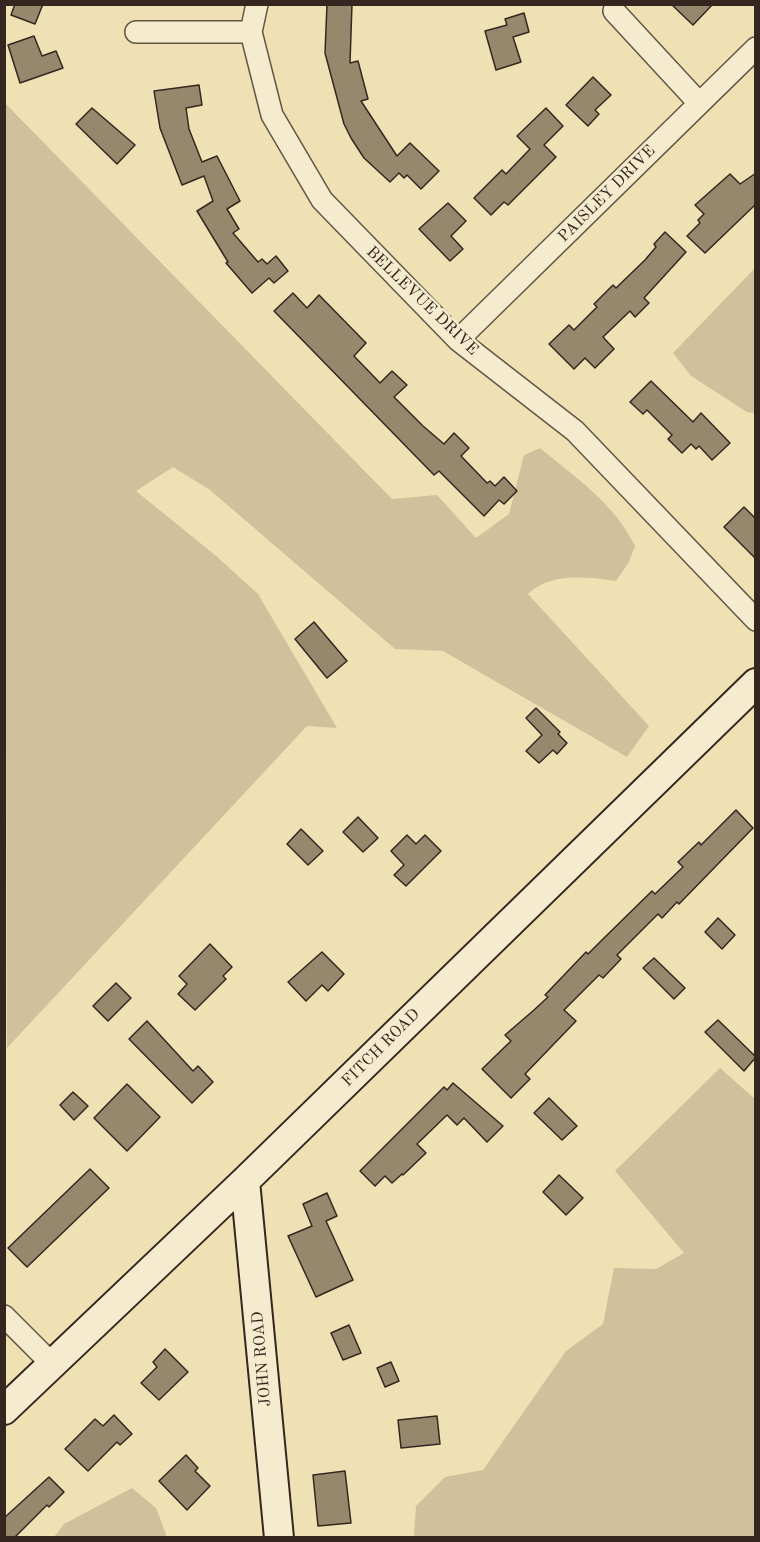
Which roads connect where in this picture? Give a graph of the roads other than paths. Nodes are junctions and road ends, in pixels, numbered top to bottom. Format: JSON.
{"nodes":[{"id":1,"x":257,"y":4,"type":"edge"},
{"id":2,"x":614,"y":11,"type":"dead end"},
{"id":3,"x":136,"y":32,"type":"dead end"},
{"id":4,"x":251,"y":32,"type":"junction"},
{"id":5,"x":756,"y":48,"type":"edge"},
{"id":6,"x":699,"y":103,"type":"junction"},
{"id":7,"x":458,"y":340,"type":"junction"},
{"id":8,"x":756,"y":620,"type":"edge"},
{"id":9,"x":756,"y":683,"type":"edge"},
{"id":10,"x":245,"y":1181,"type":"junction"},
{"id":11,"x":4,"y":1316,"type":"edge"},
{"id":12,"x":52,"y":1364,"type":"junction"},
{"id":13,"x":4,"y":1410,"type":"edge"},
{"id":14,"x":279,"y":1538,"type":"edge"}],
"edges":[{"from":1,"to":4,"type":"street","name":"BELLEVUE DRIVE"},
{"from":2,"to":6,"type":"street"},
{"from":3,"to":4,"type":"street"},
{"from":4,"to":7,"type":"street","name":"BELLEVUE DRIVE"},
{"from":5,"to":6,"type":"street","name":"PAISLEY DRIVE"},
{"from":6,"to":7,"type":"street","name":"PAISLEY DRIVE"},
{"from":7,"to":8,"type":"street","name":"BELLEVUE DRIVE"},
{"from":9,"to":10,"type":"street","name":"FITCH ROAD"},
{"from":10,"to":12,"type":"street","name":"FITCH ROAD"},
{"from":10,"to":14,"type":"street","name":"JOHN ROAD"},
{"from":11,"to":12,"type":"street"},
{"from":12,"to":13,"type":"street","name":"FITCH ROAD"}]}
